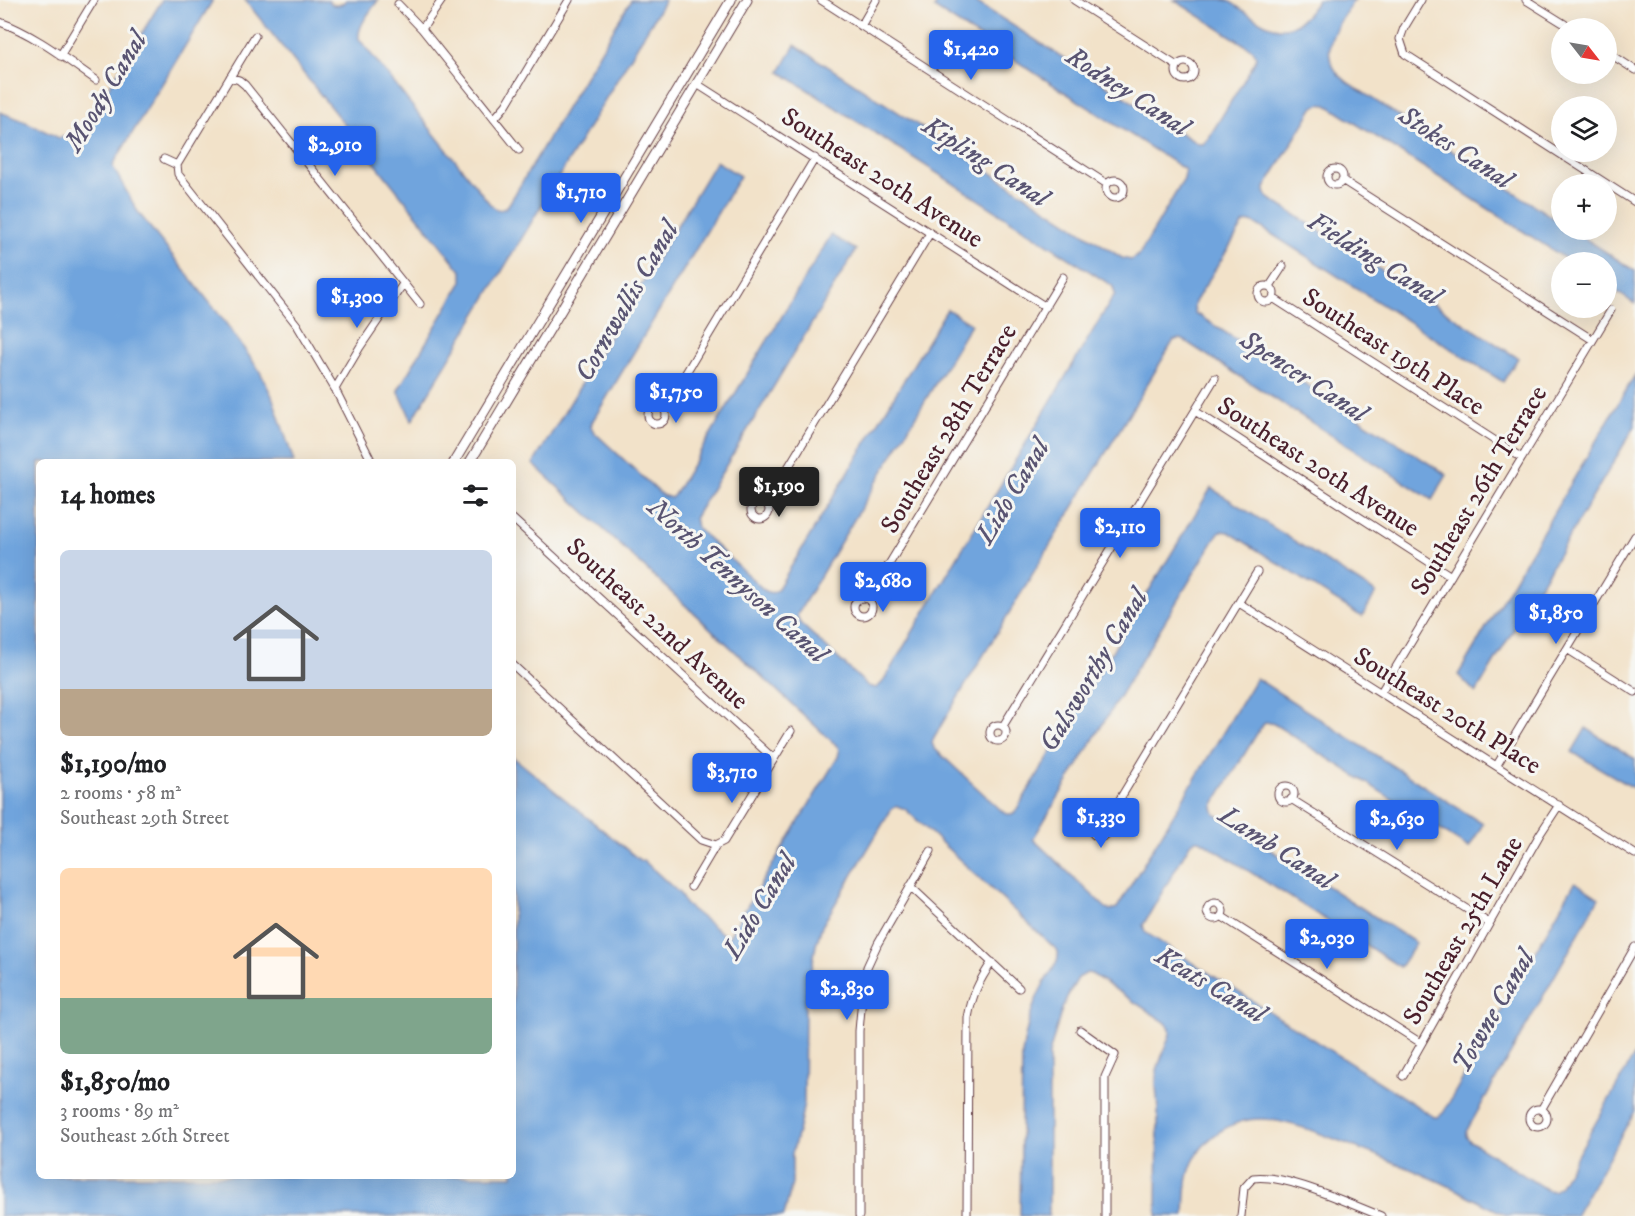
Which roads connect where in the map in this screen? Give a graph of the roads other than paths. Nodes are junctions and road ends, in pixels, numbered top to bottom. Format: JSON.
{"nodes":[{"id":1,"x":94,"y":0,"type":"edge"},
{"id":2,"x":442,"y":0,"type":"edge"},
{"id":3,"x":569,"y":0,"type":"edge"},
{"id":4,"x":731,"y":0,"type":"edge"},
{"id":5,"x":747,"y":0,"type":"edge"},
{"id":6,"x":821,"y":0,"type":"edge"},
{"id":7,"x":876,"y":0,"type":"edge"},
{"id":8,"x":1074,"y":0,"type":"edge"},
{"id":9,"x":1421,"y":0,"type":"edge"},
{"id":10,"x":1526,"y":0,"type":"edge"},
{"id":11,"x":398,"y":4,"type":"dead end"},
{"id":12,"x":1555,"y":18,"type":"edge"},
{"id":13,"x":0,"y":22,"type":"edge"},
{"id":14,"x":861,"y":26,"type":"junction"},
{"id":15,"x":422,"y":29,"type":"junction"},
{"id":16,"x":255,"y":36,"type":"dead end"},
{"id":17,"x":60,"y":56,"type":"junction"},
{"id":18,"x":1617,"y":58,"type":"edge"},
{"id":19,"x":1177,"y":66,"type":"dead end"},
{"id":20,"x":1635,"y":70,"type":"edge"},
{"id":21,"x":230,"y":77,"type":"junction"},
{"id":22,"x":685,"y":77,"type":"junction"},
{"id":23,"x":96,"y":80,"type":"dead end"},
{"id":24,"x":698,"y":84,"type":"junction"},
{"id":25,"x":494,"y":119,"type":"junction"},
{"id":26,"x":519,"y":150,"type":"dead end"},
{"id":27,"x":814,"y":158,"type":"junction"},
{"id":28,"x":164,"y":159,"type":"dead end"},
{"id":29,"x":177,"y":165,"type":"junction"},
{"id":30,"x":1342,"y":180,"type":"dead end"},
{"id":31,"x":1107,"y":184,"type":"dead end"},
{"id":32,"x":1635,"y":202,"type":"edge"},
{"id":33,"x":930,"y":232,"type":"junction"},
{"id":34,"x":575,"y":260,"type":"junction"},
{"id":35,"x":1283,"y":266,"type":"dead end"},
{"id":36,"x":587,"y":267,"type":"junction"},
{"id":37,"x":1063,"y":277,"type":"dead end"},
{"id":38,"x":403,"y":284,"type":"junction"},
{"id":39,"x":1270,"y":286,"type":"junction"},
{"id":40,"x":1273,"y":298,"type":"junction"},
{"id":41,"x":420,"y":304,"type":"dead end"},
{"id":42,"x":1046,"y":307,"type":"junction"},
{"id":43,"x":1606,"y":318,"type":"edge"},
{"id":44,"x":1593,"y":340,"type":"junction"},
{"id":45,"x":1215,"y":378,"type":"dead end"},
{"id":46,"x":335,"y":388,"type":"junction"},
{"id":47,"x":663,"y":408,"type":"dead end"},
{"id":48,"x":1195,"y":411,"type":"junction"},
{"id":49,"x":1522,"y":458,"type":"junction"},
{"id":50,"x":370,"y":459,"type":"edge"},
{"id":51,"x":456,"y":459,"type":"edge"},
{"id":52,"x":472,"y":459,"type":"edge"},
{"id":53,"x":766,"y":504,"type":"dead end"},
{"id":54,"x":516,"y":522,"type":"edge"},
{"id":55,"x":1635,"y":536,"type":"edge"},
{"id":56,"x":1257,"y":572,"type":"dead end"},
{"id":57,"x":1451,"y":576,"type":"junction"},
{"id":58,"x":868,"y":599,"type":"dead end"},
{"id":59,"x":1239,"y":603,"type":"junction"},
{"id":60,"x":1567,"y":649,"type":"junction"},
{"id":61,"x":516,"y":668,"type":"edge"},
{"id":62,"x":1381,"y":692,"type":"junction"},
{"id":63,"x":1635,"y":692,"type":"edge"},
{"id":64,"x":1004,"y":726,"type":"dead end"},
{"id":65,"x":791,"y":732,"type":"dead end"},
{"id":66,"x":774,"y":759,"type":"junction"},
{"id":67,"x":1497,"y":765,"type":"junction"},
{"id":68,"x":1291,"y":799,"type":"dead end"},
{"id":69,"x":1559,"y":805,"type":"junction"},
{"id":70,"x":1106,"y":822,"type":"dead end"},
{"id":71,"x":716,"y":846,"type":"junction"},
{"id":72,"x":931,"y":851,"type":"dead end"},
{"id":73,"x":1635,"y":854,"type":"edge"},
{"id":74,"x":910,"y":886,"type":"junction"},
{"id":75,"x":691,"y":887,"type":"dead end"},
{"id":76,"x":1221,"y":916,"type":"dead end"},
{"id":77,"x":1489,"y":923,"type":"junction"},
{"id":78,"x":1635,"y":947,"type":"edge"},
{"id":79,"x":992,"y":962,"type":"junction"},
{"id":80,"x":1019,"y":987,"type":"dead end"},
{"id":81,"x":1080,"y":1030,"type":"dead end"},
{"id":82,"x":1421,"y":1043,"type":"junction"},
{"id":83,"x":1403,"y":1076,"type":"dead end"},
{"id":84,"x":1541,"y":1110,"type":"dead end"},
{"id":85,"x":859,"y":1216,"type":"edge"},
{"id":86,"x":967,"y":1216,"type":"edge"},
{"id":87,"x":1105,"y":1216,"type":"edge"},
{"id":88,"x":1241,"y":1216,"type":"edge"},
{"id":89,"x":1381,"y":1216,"type":"edge"}],
"edges":[{"from":1,"to":17,"type":"street"},
{"from":2,"to":15,"type":"street"},
{"from":3,"to":25,"type":"street"},
{"from":4,"to":22,"type":"street"},
{"from":5,"to":24,"type":"street"},
{"from":6,"to":14,"type":"street"},
{"from":7,"to":14,"type":"street"},
{"from":8,"to":19,"type":"street"},
{"from":9,"to":32,"type":"street"},
{"from":10,"to":12,"type":"street"},
{"from":11,"to":15,"type":"street"},
{"from":13,"to":17,"type":"street"},
{"from":14,"to":31,"type":"street"},
{"from":15,"to":25,"type":"street"},
{"from":16,"to":21,"type":"street"},
{"from":17,"to":23,"type":"street"},
{"from":18,"to":20,"type":"street"},
{"from":21,"to":29,"type":"street"},
{"from":21,"to":38,"type":"street"},
{"from":22,"to":24,"type":"street"},
{"from":22,"to":34,"type":"street"},
{"from":24,"to":27,"type":"street","name":"Southeast 20th Avenue"},
{"from":24,"to":36,"type":"street"},
{"from":25,"to":26,"type":"street"},
{"from":27,"to":33,"type":"street","name":"Southeast 20th Avenue"},
{"from":27,"to":47,"type":"street"},
{"from":28,"to":29,"type":"street"},
{"from":29,"to":46,"type":"street"},
{"from":30,"to":44,"type":"street"},
{"from":33,"to":42,"type":"street","name":"Southeast 20th Avenue"},
{"from":33,"to":53,"type":"street"},
{"from":34,"to":36,"type":"street"},
{"from":34,"to":51,"type":"street"},
{"from":35,"to":39,"type":"street"},
{"from":36,"to":52,"type":"street"},
{"from":37,"to":42,"type":"street","name":"Southeast 28th Terrace"},
{"from":38,"to":41,"type":"street"},
{"from":38,"to":46,"type":"street"},
{"from":39,"to":40,"type":"street","name":"Southeast 19th Place"},
{"from":39,"to":40,"type":"street","name":"Southeast 19th Place"},
{"from":40,"to":49,"type":"street","name":"Southeast 19th Place"},
{"from":42,"to":58,"type":"street","name":"Southeast 28th Terrace"},
{"from":43,"to":44,"type":"street","name":"Southeast 26th Terrace"},
{"from":44,"to":49,"type":"street","name":"Southeast 26th Terrace"},
{"from":45,"to":48,"type":"street"},
{"from":46,"to":50,"type":"street"},
{"from":48,"to":57,"type":"street","name":"Southeast 20th Avenue"},
{"from":48,"to":64,"type":"street"},
{"from":49,"to":57,"type":"street","name":"Southeast 26th Terrace"},
{"from":54,"to":66,"type":"street","name":"Southeast 22nd Avenue"},
{"from":55,"to":60,"type":"street"},
{"from":56,"to":59,"type":"street"},
{"from":57,"to":62,"type":"street","name":"Southeast 26th Terrace"},
{"from":59,"to":62,"type":"street","name":"Southeast 20th Place"},
{"from":59,"to":70,"type":"street"},
{"from":60,"to":63,"type":"street"},
{"from":60,"to":67,"type":"street"},
{"from":61,"to":71,"type":"street"},
{"from":62,"to":67,"type":"street","name":"Southeast 20th Place"},
{"from":65,"to":66,"type":"street"},
{"from":66,"to":71,"type":"street"},
{"from":67,"to":69,"type":"street","name":"Southeast 20th Place"},
{"from":68,"to":77,"type":"street"},
{"from":69,"to":73,"type":"street","name":"Southeast 20th Place"},
{"from":69,"to":77,"type":"street","name":"Southeast 25th Lane"},
{"from":71,"to":75,"type":"street"},
{"from":72,"to":74,"type":"street"},
{"from":74,"to":79,"type":"street"},
{"from":74,"to":85,"type":"street"},
{"from":76,"to":82,"type":"street"},
{"from":77,"to":82,"type":"street","name":"Southeast 25th Lane"},
{"from":78,"to":84,"type":"street"},
{"from":79,"to":80,"type":"street"},
{"from":79,"to":86,"type":"street"},
{"from":81,"to":87,"type":"street"},
{"from":82,"to":83,"type":"street","name":"Southeast 25th Lane"},
{"from":88,"to":89,"type":"street"}]}
